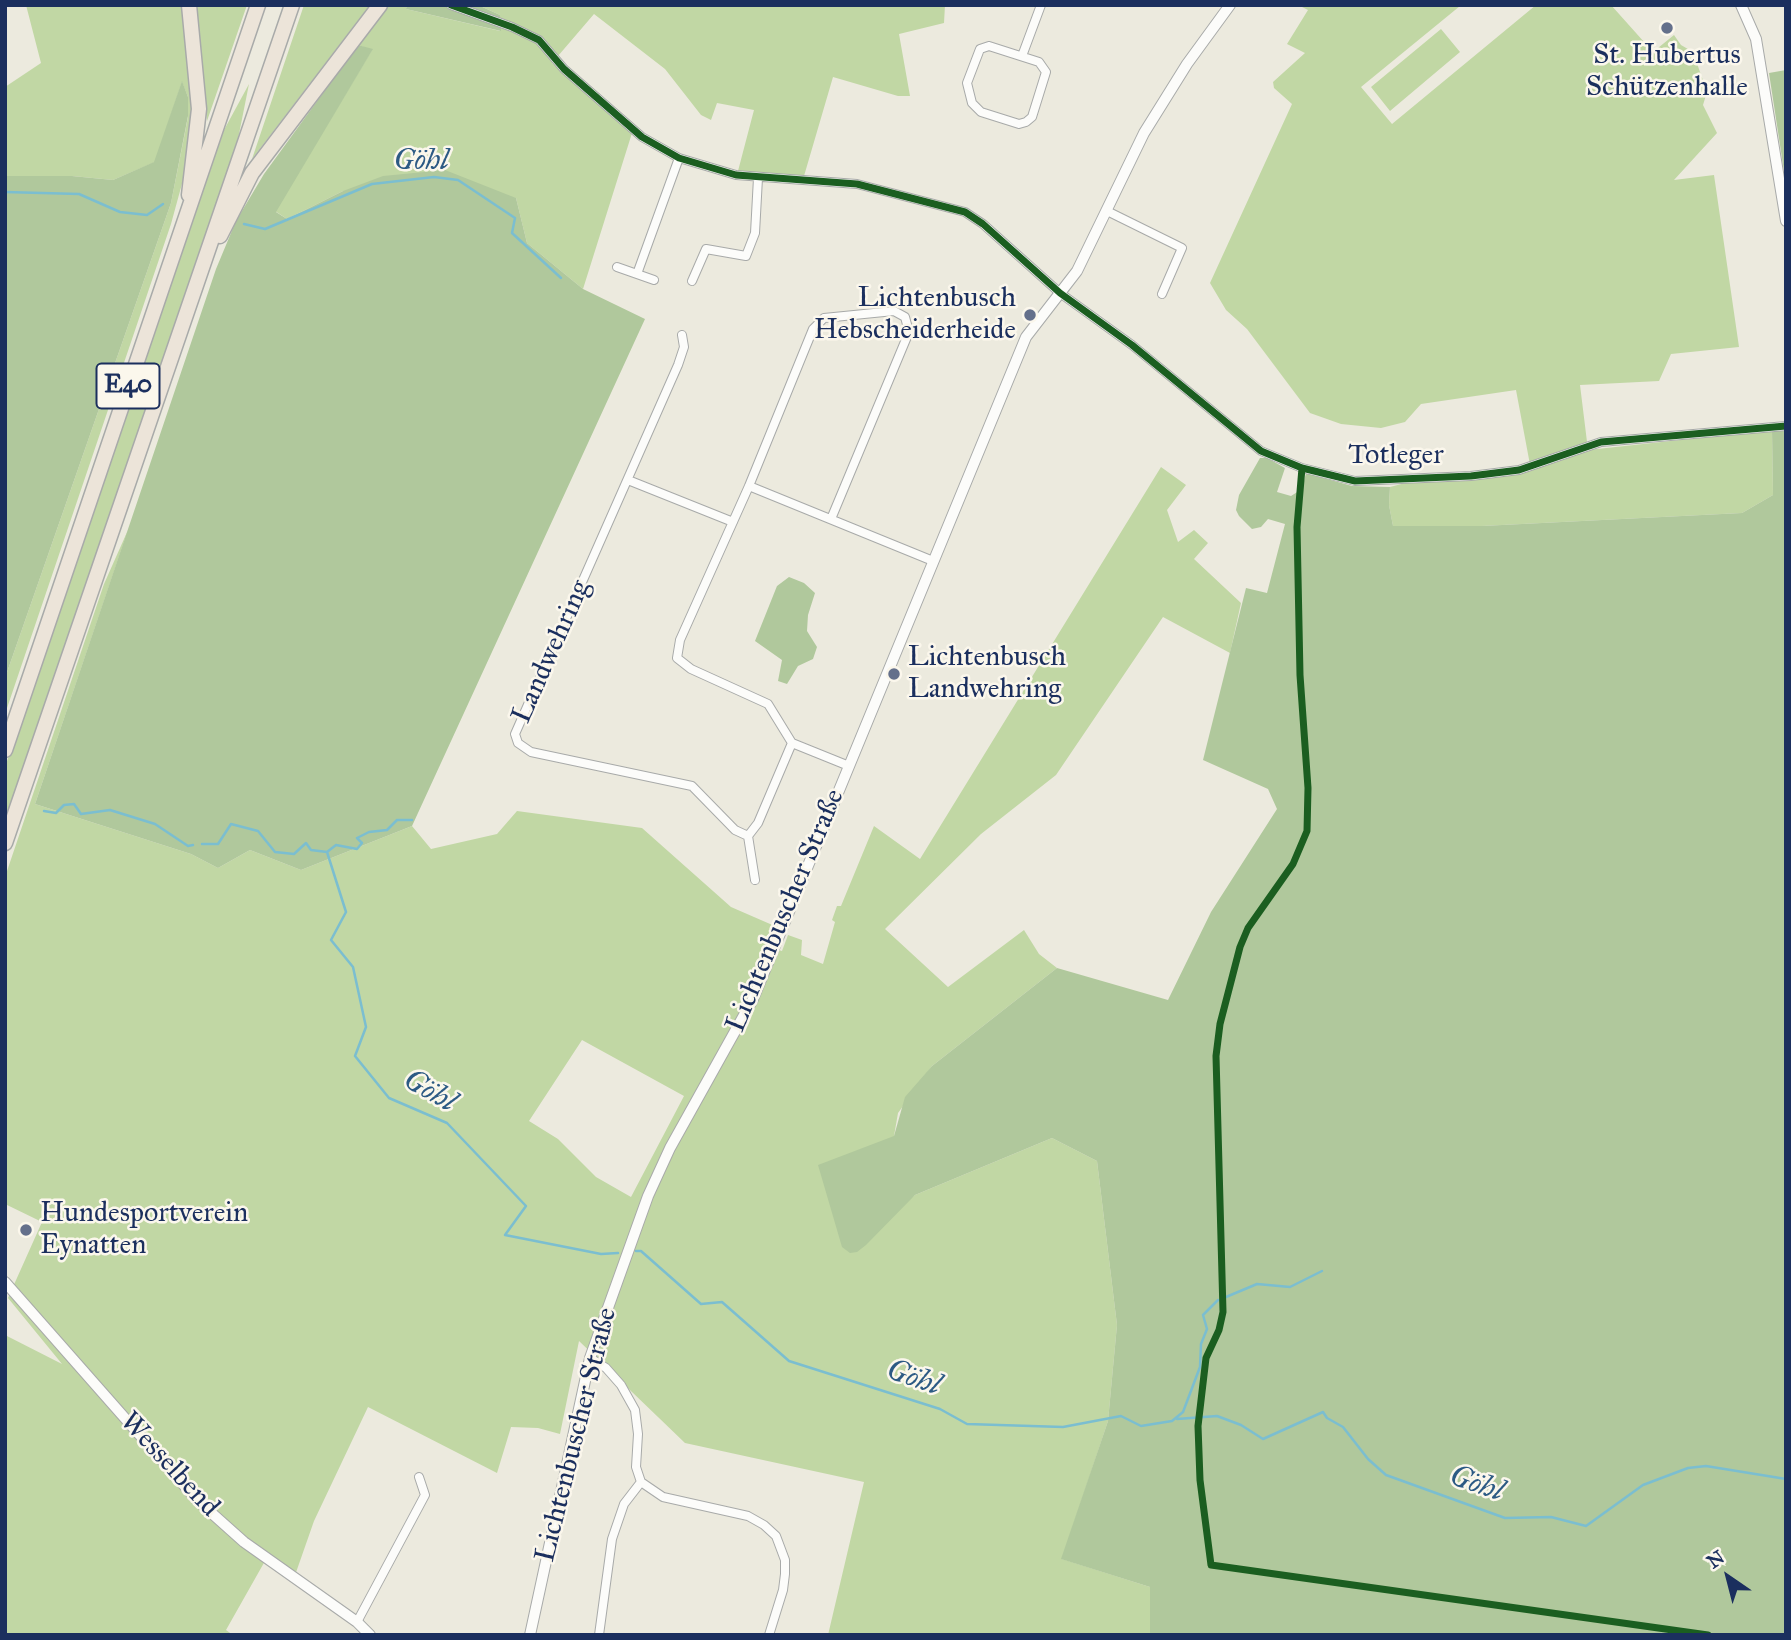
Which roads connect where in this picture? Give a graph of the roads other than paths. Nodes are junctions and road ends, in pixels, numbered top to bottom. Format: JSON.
{"nodes":[{"id":1,"x":189,"y":5,"type":"edge"},
{"id":2,"x":258,"y":5,"type":"edge"},
{"id":3,"x":292,"y":5,"type":"edge"},
{"id":4,"x":451,"y":5,"type":"edge"},
{"id":5,"x":1041,"y":5,"type":"edge"},
{"id":6,"x":1230,"y":5,"type":"edge"},
{"id":7,"x":1741,"y":5,"type":"edge"},
{"id":8,"x":379,"y":7,"type":"edge"},
{"id":9,"x":1022,"y":56,"type":"junction"},
{"id":10,"x":679,"y":158,"type":"junction"},
{"id":11,"x":758,"y":178,"type":"junction"},
{"id":12,"x":188,"y":210,"type":"junction"},
{"id":13,"x":1107,"y":211,"type":"junction"},
{"id":14,"x":1786,"y":221,"type":"edge"},
{"id":15,"x":206,"y":254,"type":"junction"},
{"id":16,"x":617,"y":267,"type":"dead end"},
{"id":17,"x":637,"y":274,"type":"junction"},
{"id":18,"x":654,"y":279,"type":"dead end"},
{"id":19,"x":692,"y":281,"type":"dead end"},
{"id":20,"x":1060,"y":293,"type":"junction"},
{"id":21,"x":1162,"y":294,"type":"dead end"},
{"id":22,"x":682,"y":335,"type":"dead end"},
{"id":23,"x":1786,"y":426,"type":"edge"},
{"id":24,"x":628,"y":480,"type":"junction"},
{"id":25,"x":748,"y":486,"type":"junction"},
{"id":26,"x":831,"y":519,"type":"junction"},
{"id":27,"x":733,"y":522,"type":"junction"},
{"id":28,"x":933,"y":561,"type":"junction"},
{"id":29,"x":792,"y":743,"type":"junction"},
{"id":30,"x":5,"y":750,"type":"edge"},
{"id":31,"x":849,"y":766,"type":"junction"},
{"id":32,"x":748,"y":835,"type":"junction"},
{"id":33,"x":5,"y":843,"type":"edge"},
{"id":34,"x":755,"y":880,"type":"dead end"},
{"id":35,"x":5,"y":1282,"type":"edge"},
{"id":36,"x":590,"y":1358,"type":"junction"},
{"id":37,"x":419,"y":1477,"type":"dead end"},
{"id":38,"x":641,"y":1482,"type":"junction"},
{"id":39,"x":357,"y":1622,"type":"junction"},
{"id":40,"x":370,"y":1635,"type":"edge"},
{"id":41,"x":530,"y":1635,"type":"edge"},
{"id":42,"x":599,"y":1635,"type":"edge"},
{"id":43,"x":769,"y":1635,"type":"edge"}],
"edges":[{"from":1,"to":12,"type":"highway"},
{"from":2,"to":12,"type":"highway","number":"E40"},
{"from":3,"to":15,"type":"highway","number":"E40"},
{"from":4,"to":10,"type":"street","name":"Totleger"},
{"from":5,"to":9,"type":"street"},
{"from":6,"to":13,"type":"street","name":"Lichtenbuscher Straße"},
{"from":7,"to":14,"type":"street"},
{"from":8,"to":15,"type":"highway"},
{"from":9,"to":9,"type":"street"},
{"from":10,"to":11,"type":"street","name":"Totleger"},
{"from":10,"to":17,"type":"street"},
{"from":11,"to":19,"type":"street"},
{"from":11,"to":20,"type":"street","name":"Totleger"},
{"from":12,"to":30,"type":"highway","number":"E40"},
{"from":13,"to":20,"type":"street","name":"Lichtenbuscher Straße"},
{"from":13,"to":21,"type":"street"},
{"from":15,"to":33,"type":"highway","number":"E40"},
{"from":16,"to":17,"type":"street"},
{"from":17,"to":18,"type":"street"},
{"from":20,"to":23,"type":"street","name":"Totleger"},
{"from":20,"to":28,"type":"street","name":"Lichtenbuscher Straße"},
{"from":22,"to":24,"type":"street","name":"Landwehring"},
{"from":24,"to":27,"type":"street"},
{"from":24,"to":32,"type":"street","name":"Landwehring"},
{"from":25,"to":26,"type":"street"},
{"from":25,"to":26,"type":"street"},
{"from":25,"to":27,"type":"street"},
{"from":26,"to":28,"type":"street"},
{"from":27,"to":29,"type":"street"},
{"from":28,"to":31,"type":"street","name":"Lichtenbuscher Straße"},
{"from":29,"to":31,"type":"street"},
{"from":29,"to":32,"type":"street"},
{"from":31,"to":36,"type":"street","name":"Lichtenbuscher Straße"},
{"from":32,"to":34,"type":"street"},
{"from":35,"to":39,"type":"street","name":"Wesselbend"},
{"from":36,"to":38,"type":"street"},
{"from":36,"to":41,"type":"street","name":"Lichtenbuscher Straße"},
{"from":37,"to":39,"type":"street"},
{"from":38,"to":42,"type":"street"},
{"from":38,"to":43,"type":"street"},
{"from":39,"to":40,"type":"street","name":"Wesselbend"}]}
